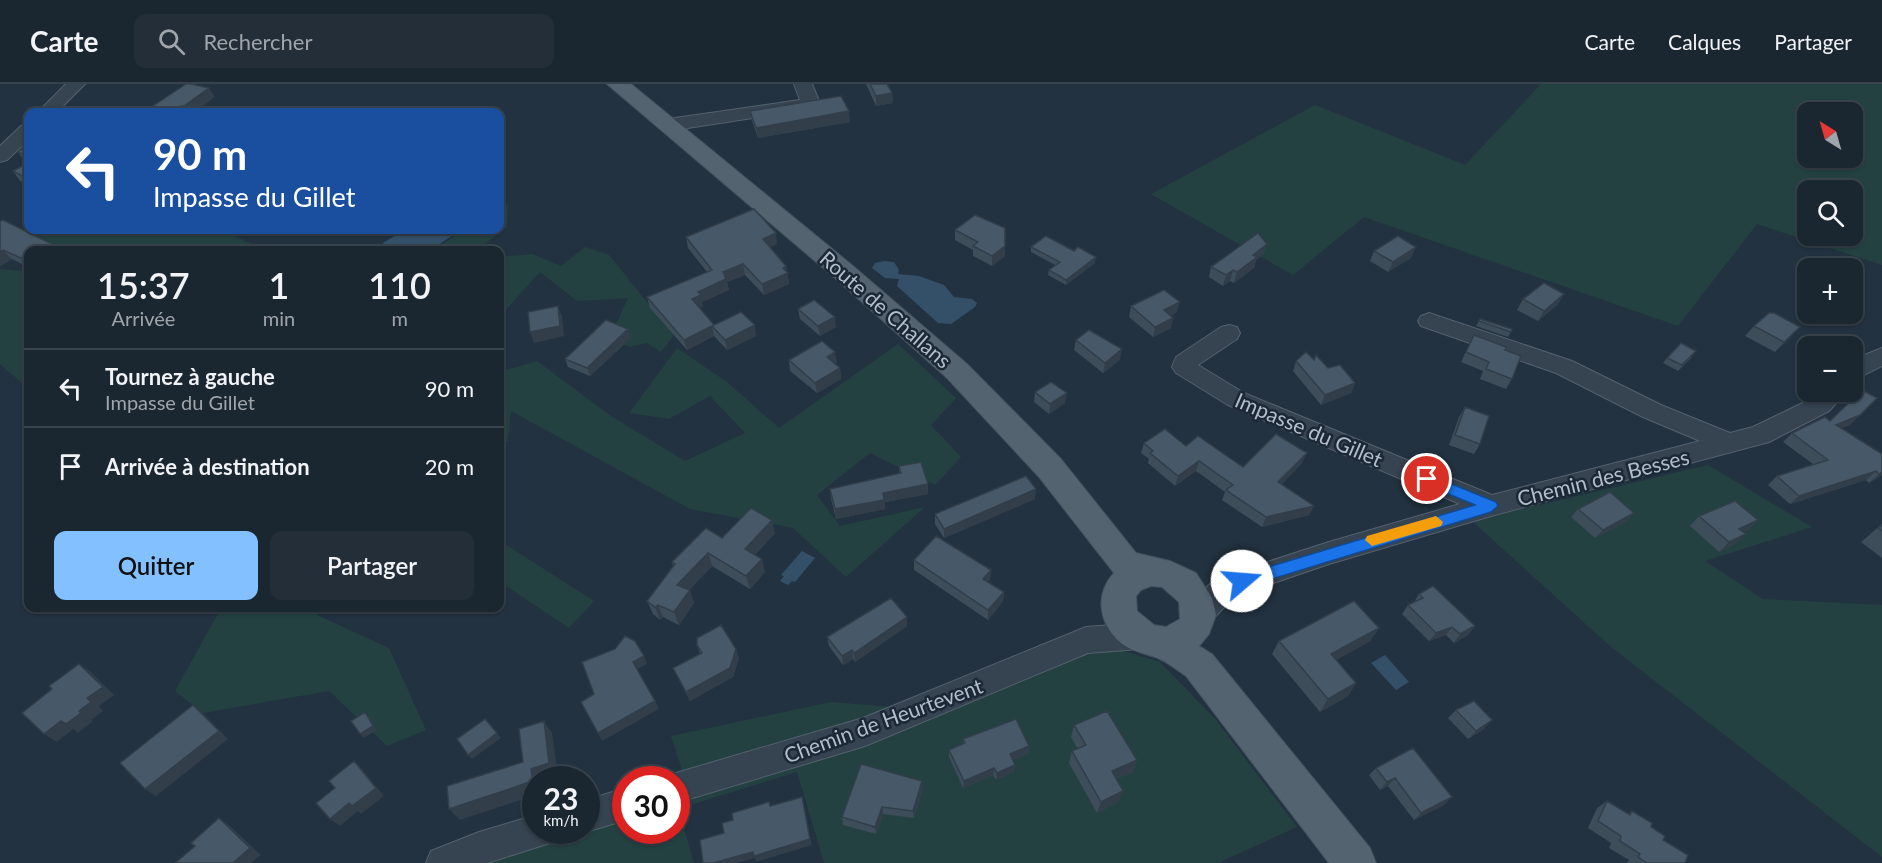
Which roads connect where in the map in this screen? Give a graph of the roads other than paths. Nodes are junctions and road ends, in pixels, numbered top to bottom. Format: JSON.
{"nodes":[{"id":1,"x":76,"y":84,"type":"edge"},
{"id":2,"x":618,"y":84,"type":"edge"},
{"id":3,"x":803,"y":84,"type":"edge"},
{"id":4,"x":51,"y":108,"type":"edge"},
{"id":5,"x":668,"y":125,"type":"junction"},
{"id":6,"x":24,"y":134,"type":"edge"},
{"id":7,"x":0,"y":156,"type":"edge"},
{"id":8,"x":1429,"y":321,"type":"dead end"},
{"id":9,"x":1229,"y":333,"type":"dead end"},
{"id":10,"x":1882,"y":356,"type":"edge"},
{"id":11,"x":1863,"y":365,"type":"edge"},
{"id":12,"x":1823,"y":402,"type":"edge"},
{"id":13,"x":1728,"y":443,"type":"junction"},
{"id":14,"x":1491,"y":506,"type":"junction"},
{"id":15,"x":1138,"y":580,"type":"junction"},
{"id":16,"x":1225,"y":587,"type":"junction"},
{"id":17,"x":1178,"y":638,"type":"junction"},
{"id":18,"x":1086,"y":640,"type":"junction"},
{"id":19,"x":690,"y":784,"type":"edge"},
{"id":20,"x":522,"y":836,"type":"edge"},
{"id":21,"x":443,"y":863,"type":"edge"},
{"id":22,"x":1355,"y":863,"type":"edge"}],
"edges":[{"from":1,"to":4,"type":"street"},
{"from":2,"to":5,"type":"main road","name":"Route de Challans"},
{"from":3,"to":5,"type":"street"},
{"from":5,"to":15,"type":"main road","name":"Route de Challans"},
{"from":6,"to":7,"type":"street"},
{"from":8,"to":13,"type":"street"},
{"from":9,"to":14,"type":"street","name":"Impasse du Gillet"},
{"from":10,"to":11,"type":"street"},
{"from":12,"to":13,"type":"street","name":"Chemin des Besses"},
{"from":13,"to":14,"type":"street","name":"Chemin des Besses"},
{"from":14,"to":16,"type":"street","name":"Chemin des Besses"},
{"from":15,"to":16,"type":"street","name":"Chemin des Besses"},
{"from":15,"to":17,"type":"main road","name":"Route de Challans"},
{"from":15,"to":17,"type":"main road","name":"Route de Challans"},
{"from":15,"to":18,"type":"street","name":"Chemin de Heurtevent"},
{"from":16,"to":17,"type":"street","name":"Chemin des Besses"},
{"from":17,"to":18,"type":"street","name":"Chemin de Heurtevent"},
{"from":17,"to":22,"type":"main road","name":"Route de Challans"},
{"from":18,"to":19,"type":"street","name":"Chemin de Heurtevent"},
{"from":20,"to":21,"type":"street"}]}
